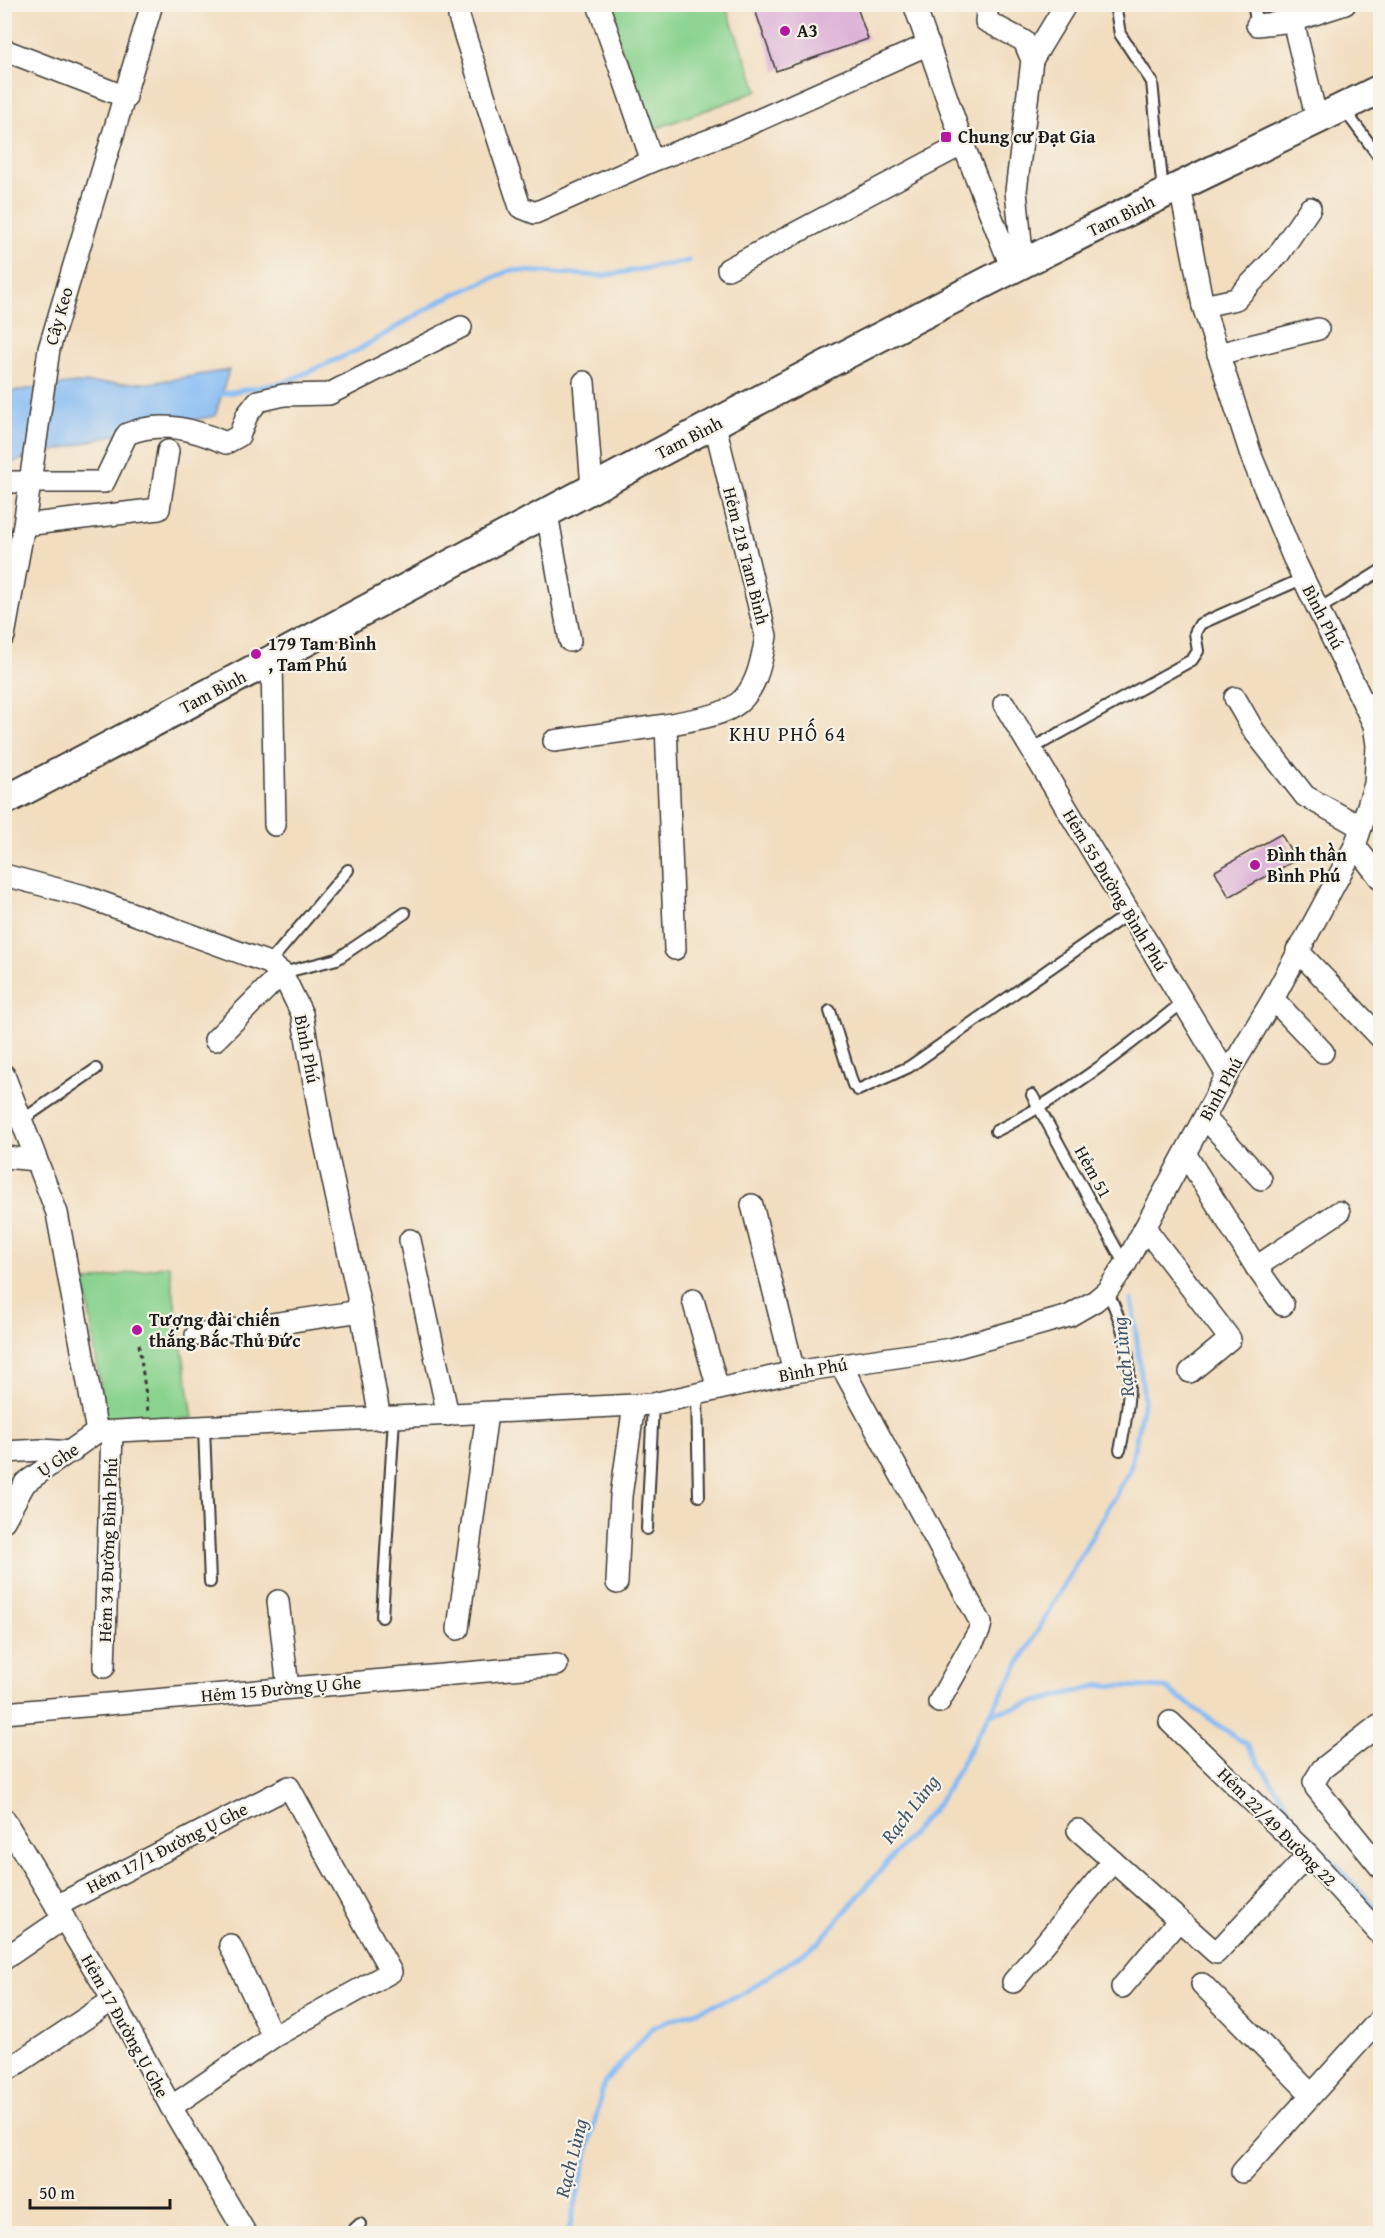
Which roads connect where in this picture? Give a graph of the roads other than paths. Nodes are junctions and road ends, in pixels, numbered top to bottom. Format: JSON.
{"nodes":[{"id":1,"x":152,"y":4,"type":"edge"},
{"id":2,"x":598,"y":4,"type":"edge"},
{"id":3,"x":914,"y":4,"type":"edge"},
{"id":4,"x":988,"y":4,"type":"edge"},
{"id":5,"x":1066,"y":4,"type":"edge"},
{"id":6,"x":1115,"y":4,"type":"edge"},
{"id":7,"x":1346,"y":4,"type":"edge"},
{"id":8,"x":1255,"y":15,"type":"edge"},
{"id":9,"x":459,"y":16,"type":"dead end"},
{"id":10,"x":1293,"y":21,"type":"junction"},
{"id":11,"x":929,"y":44,"type":"junction"},
{"id":12,"x":4,"y":50,"type":"edge"},
{"id":13,"x":1032,"y":60,"type":"junction"},
{"id":14,"x":1380,"y":89,"type":"edge"},
{"id":15,"x":126,"y":97,"type":"junction"},
{"id":16,"x":1343,"y":108,"type":"junction"},
{"id":17,"x":1317,"y":120,"type":"junction"},
{"id":18,"x":963,"y":144,"type":"junction"},
{"id":19,"x":1380,"y":158,"type":"edge"},
{"id":20,"x":652,"y":161,"type":"junction"},
{"id":21,"x":1172,"y":191,"type":"junction"},
{"id":22,"x":1310,"y":208,"type":"dead end"},
{"id":23,"x":1017,"y":267,"type":"junction"},
{"id":24,"x":728,"y":269,"type":"dead end"},
{"id":25,"x":1203,"y":306,"type":"junction"},
{"id":26,"x":461,"y":327,"type":"dead end"},
{"id":27,"x":1318,"y":329,"type":"dead end"},
{"id":28,"x":1218,"y":354,"type":"junction"},
{"id":29,"x":584,"y":382,"type":"dead end"},
{"id":30,"x":715,"y":425,"type":"junction"},
{"id":31,"x":168,"y":451,"type":"dead end"},
{"id":32,"x":4,"y":482,"type":"edge"},
{"id":33,"x":29,"y":484,"type":"junction"},
{"id":34,"x":592,"y":488,"type":"junction"},
{"id":35,"x":547,"y":514,"type":"junction"},
{"id":36,"x":24,"y":525,"type":"junction"},
{"id":37,"x":1380,"y":571,"type":"edge"},
{"id":38,"x":1304,"y":578,"type":"junction"},
{"id":39,"x":1319,"y":609,"type":"junction"},
{"id":40,"x":4,"y":636,"type":"edge"},
{"id":41,"x":570,"y":641,"type":"dead end"},
{"id":42,"x":272,"y":661,"type":"junction"},
{"id":43,"x":1234,"y":698,"type":"dead end"},
{"id":44,"x":1004,"y":704,"type":"dead end"},
{"id":45,"x":666,"y":725,"type":"junction"},
{"id":46,"x":554,"y":741,"type":"dead end"},
{"id":47,"x":1379,"y":744,"type":"edge"},
{"id":48,"x":1031,"y":749,"type":"junction"},
{"id":49,"x":4,"y":801,"type":"edge"},
{"id":50,"x":274,"y":825,"type":"dead end"},
{"id":51,"x":1358,"y":836,"type":"junction"},
{"id":52,"x":348,"y":870,"type":"dead end"},
{"id":53,"x":4,"y":876,"type":"edge"},
{"id":54,"x":1380,"y":878,"type":"edge"},
{"id":55,"x":1129,"y":912,"type":"junction"},
{"id":56,"x":405,"y":913,"type":"dead end"},
{"id":57,"x":675,"y":949,"type":"dead end"},
{"id":58,"x":1298,"y":950,"type":"junction"},
{"id":59,"x":276,"y":968,"type":"junction"},
{"id":60,"x":1273,"y":999,"type":"junction"},
{"id":61,"x":1183,"y":1002,"type":"junction"},
{"id":62,"x":830,"y":1011,"type":"dead end"},
{"id":63,"x":1380,"y":1037,"type":"edge"},
{"id":64,"x":215,"y":1040,"type":"dead end"},
{"id":65,"x":1323,"y":1052,"type":"dead end"},
{"id":66,"x":96,"y":1069,"type":"dead end"},
{"id":67,"x":4,"y":1075,"type":"edge"},
{"id":68,"x":1227,"y":1075,"type":"junction"},
{"id":69,"x":1032,"y":1095,"type":"dead end"},
{"id":70,"x":1040,"y":1109,"type":"junction"},
{"id":71,"x":1205,"y":1118,"type":"junction"},
{"id":72,"x":22,"y":1120,"type":"junction"},
{"id":73,"x":996,"y":1131,"type":"dead end"},
{"id":74,"x":1186,"y":1155,"type":"junction"},
{"id":75,"x":4,"y":1157,"type":"edge"},
{"id":76,"x":36,"y":1160,"type":"junction"},
{"id":77,"x":1262,"y":1179,"type":"dead end"},
{"id":78,"x":752,"y":1205,"type":"dead end"},
{"id":79,"x":1339,"y":1212,"type":"dead end"},
{"id":80,"x":1145,"y":1228,"type":"junction"},
{"id":81,"x":410,"y":1240,"type":"dead end"},
{"id":82,"x":1125,"y":1265,"type":"junction"},
{"id":83,"x":1256,"y":1267,"type":"junction"},
{"id":84,"x":1107,"y":1291,"type":"junction"},
{"id":85,"x":693,"y":1300,"type":"dead end"},
{"id":86,"x":1283,"y":1305,"type":"dead end"},
{"id":87,"x":361,"y":1311,"type":"junction"},
{"id":88,"x":196,"y":1335,"type":"dead end"},
{"id":89,"x":841,"y":1365,"type":"junction"},
{"id":90,"x":794,"y":1372,"type":"junction"},
{"id":91,"x":1190,"y":1372,"type":"dead end"},
{"id":92,"x":718,"y":1389,"type":"junction"},
{"id":93,"x":697,"y":1394,"type":"junction"},
{"id":94,"x":643,"y":1405,"type":"junction"},
{"id":95,"x":487,"y":1413,"type":"junction"},
{"id":96,"x":448,"y":1415,"type":"junction"},
{"id":97,"x":387,"y":1418,"type":"junction"},
{"id":98,"x":204,"y":1428,"type":"junction"},
{"id":99,"x":104,"y":1432,"type":"junction"},
{"id":100,"x":1120,"y":1450,"type":"dead end"},
{"id":101,"x":4,"y":1452,"type":"edge"},
{"id":102,"x":72,"y":1452,"type":"junction"},
{"id":103,"x":699,"y":1496,"type":"dead end"},
{"id":104,"x":4,"y":1521,"type":"edge"},
{"id":105,"x":648,"y":1529,"type":"dead end"},
{"id":106,"x":210,"y":1582,"type":"dead end"},
{"id":107,"x":618,"y":1583,"type":"dead end"},
{"id":108,"x":278,"y":1601,"type":"dead end"},
{"id":109,"x":382,"y":1617,"type":"dead end"},
{"id":110,"x":459,"y":1629,"type":"dead end"},
{"id":111,"x":557,"y":1665,"type":"dead end"},
{"id":112,"x":104,"y":1667,"type":"dead end"},
{"id":113,"x":288,"y":1688,"type":"junction"},
{"id":114,"x":939,"y":1702,"type":"dead end"},
{"id":115,"x":4,"y":1713,"type":"edge"},
{"id":116,"x":1170,"y":1722,"type":"dead end"},
{"id":117,"x":1380,"y":1724,"type":"edge"},
{"id":118,"x":4,"y":1819,"type":"edge"},
{"id":119,"x":1078,"y":1830,"type":"dead end"},
{"id":120,"x":1308,"y":1855,"type":"junction"},
{"id":121,"x":1113,"y":1861,"type":"junction"},
{"id":122,"x":1380,"y":1867,"type":"edge"},
{"id":123,"x":60,"y":1912,"type":"junction"},
{"id":124,"x":1179,"y":1920,"type":"junction"},
{"id":125,"x":1380,"y":1934,"type":"edge"},
{"id":126,"x":230,"y":1945,"type":"dead end"},
{"id":127,"x":4,"y":1959,"type":"edge"},
{"id":128,"x":1013,"y":1982,"type":"dead end"},
{"id":129,"x":1202,"y":1984,"type":"dead end"},
{"id":130,"x":1122,"y":1987,"type":"dead end"},
{"id":131,"x":112,"y":2000,"type":"junction"},
{"id":132,"x":1380,"y":2019,"type":"edge"},
{"id":133,"x":273,"y":2037,"type":"junction"},
{"id":134,"x":6,"y":2071,"type":"dead end"},
{"id":135,"x":1311,"y":2094,"type":"junction"},
{"id":136,"x":171,"y":2107,"type":"junction"},
{"id":137,"x":1242,"y":2172,"type":"dead end"},
{"id":138,"x":360,"y":2224,"type":"dead end"},
{"id":139,"x":246,"y":2234,"type":"edge"},
{"id":140,"x":349,"y":2234,"type":"edge"}],
"edges":[{"from":1,"to":15,"type":"street","name":"Cây Keo"},
{"from":2,"to":20,"type":"street"},
{"from":3,"to":11,"type":"street"},
{"from":4,"to":13,"type":"street"},
{"from":5,"to":13,"type":"street"},
{"from":6,"to":21,"type":"lane"},
{"from":7,"to":10,"type":"street"},
{"from":8,"to":10,"type":"street"},
{"from":9,"to":20,"type":"street"},
{"from":10,"to":17,"type":"street"},
{"from":11,"to":18,"type":"street"},
{"from":11,"to":20,"type":"street"},
{"from":12,"to":15,"type":"street"},
{"from":13,"to":23,"type":"street"},
{"from":14,"to":16,"type":"main road","name":"Tam Bình"},
{"from":15,"to":33,"type":"street","name":"Cây Keo"},
{"from":16,"to":17,"type":"main road","name":"Tam Bình"},
{"from":16,"to":19,"type":"lane"},
{"from":17,"to":21,"type":"main road","name":"Tam Bình"},
{"from":18,"to":23,"type":"street"},
{"from":18,"to":24,"type":"street"},
{"from":21,"to":23,"type":"main road","name":"Tam Bình"},
{"from":21,"to":25,"type":"street","name":"Bình Phú"},
{"from":22,"to":25,"type":"street"},
{"from":23,"to":30,"type":"main road","name":"Tam Bình"},
{"from":25,"to":28,"type":"street","name":"Bình Phú"},
{"from":26,"to":33,"type":"street"},
{"from":27,"to":28,"type":"street"},
{"from":28,"to":38,"type":"street","name":"Bình Phú"},
{"from":29,"to":34,"type":"street"},
{"from":30,"to":34,"type":"main road","name":"Tam Bình"},
{"from":30,"to":45,"type":"street","name":"Hẻm 218 Tam Bình"},
{"from":31,"to":36,"type":"street"},
{"from":32,"to":33,"type":"street"},
{"from":33,"to":36,"type":"street","name":"Cây Keo"},
{"from":34,"to":35,"type":"main road","name":"Tam Bình"},
{"from":35,"to":41,"type":"street"},
{"from":35,"to":42,"type":"main road","name":"Tam Bình"},
{"from":36,"to":40,"type":"street","name":"Cây Keo"},
{"from":37,"to":39,"type":"lane"},
{"from":38,"to":39,"type":"street","name":"Bình Phú"},
{"from":38,"to":48,"type":"lane"},
{"from":39,"to":47,"type":"street","name":"Bình Phú"},
{"from":42,"to":49,"type":"main road","name":"Tam Bình"},
{"from":42,"to":50,"type":"street"},
{"from":43,"to":51,"type":"street"},
{"from":44,"to":48,"type":"street","name":"Hẻm 55 Đường Bình Phú"},
{"from":45,"to":46,"type":"street","name":"Hẻm 218 Tam Bình"},
{"from":45,"to":57,"type":"street"},
{"from":47,"to":51,"type":"street","name":"Bình Phú"},
{"from":48,"to":55,"type":"street","name":"Hẻm 55 Đường Bình Phú"},
{"from":51,"to":54,"type":"street"},
{"from":51,"to":58,"type":"street","name":"Bình Phú"},
{"from":52,"to":59,"type":"lane"},
{"from":53,"to":59,"type":"street"},
{"from":55,"to":61,"type":"street","name":"Hẻm 55 Đường Bình Phú"},
{"from":55,"to":62,"type":"lane"},
{"from":56,"to":59,"type":"lane"},
{"from":58,"to":60,"type":"street","name":"Bình Phú"},
{"from":58,"to":63,"type":"street"},
{"from":59,"to":64,"type":"street"},
{"from":59,"to":87,"type":"street","name":"Bình Phú"},
{"from":60,"to":65,"type":"street"},
{"from":60,"to":68,"type":"street","name":"Bình Phú"},
{"from":61,"to":68,"type":"street","name":"Hẻm 55 Đường Bình Phú"},
{"from":61,"to":70,"type":"lane"},
{"from":66,"to":72,"type":"lane"},
{"from":67,"to":72,"type":"street"},
{"from":68,"to":71,"type":"street","name":"Bình Phú"},
{"from":69,"to":70,"type":"lane","name":"Hẻm 51"},
{"from":70,"to":73,"type":"lane"},
{"from":70,"to":82,"type":"lane","name":"Hẻm 51"},
{"from":71,"to":74,"type":"street","name":"Bình Phú"},
{"from":71,"to":77,"type":"street"},
{"from":72,"to":76,"type":"street"},
{"from":74,"to":80,"type":"street","name":"Bình Phú"},
{"from":74,"to":83,"type":"street"},
{"from":75,"to":76,"type":"street"},
{"from":76,"to":99,"type":"street"},
{"from":78,"to":90,"type":"street"},
{"from":79,"to":83,"type":"street"},
{"from":80,"to":82,"type":"street","name":"Bình Phú"},
{"from":80,"to":91,"type":"street"},
{"from":81,"to":96,"type":"street"},
{"from":82,"to":84,"type":"street","name":"Bình Phú"},
{"from":83,"to":86,"type":"street"},
{"from":84,"to":89,"type":"street","name":"Bình Phú"},
{"from":84,"to":100,"type":"lane"},
{"from":85,"to":92,"type":"street"},
{"from":87,"to":88,"type":"street"},
{"from":87,"to":97,"type":"street","name":"Bình Phú"},
{"from":89,"to":90,"type":"street","name":"Bình Phú"},
{"from":89,"to":114,"type":"street"},
{"from":90,"to":92,"type":"street","name":"Bình Phú"},
{"from":92,"to":93,"type":"street","name":"Bình Phú"},
{"from":93,"to":94,"type":"street","name":"Bình Phú"},
{"from":93,"to":103,"type":"lane"},
{"from":94,"to":95,"type":"street","name":"Bình Phú"},
{"from":94,"to":105,"type":"lane"},
{"from":94,"to":107,"type":"street"},
{"from":95,"to":96,"type":"street","name":"Bình Phú"},
{"from":95,"to":110,"type":"street"},
{"from":96,"to":97,"type":"street","name":"Bình Phú"},
{"from":97,"to":98,"type":"street","name":"Bình Phú"},
{"from":97,"to":109,"type":"lane"},
{"from":98,"to":99,"type":"street","name":"Bình Phú"},
{"from":98,"to":106,"type":"lane"},
{"from":99,"to":102,"type":"street","name":"Ụ Ghe"},
{"from":99,"to":112,"type":"street","name":"Hẻm 34 Đường Bình Phú"},
{"from":101,"to":102,"type":"street"},
{"from":102,"to":104,"type":"street","name":"Ụ Ghe"},
{"from":108,"to":113,"type":"street"},
{"from":111,"to":113,"type":"street","name":"Hẻm 15 Đường Ụ Ghe"},
{"from":113,"to":115,"type":"street","name":"Hẻm 15 Đường Ụ Ghe"},
{"from":116,"to":120,"type":"street","name":"Hẻm 22/49 Đường 22"},
{"from":117,"to":122,"type":"street"},
{"from":118,"to":123,"type":"street","name":"Hẻm 17 Đường Ụ Ghe"},
{"from":119,"to":121,"type":"street"},
{"from":120,"to":124,"type":"street"},
{"from":120,"to":125,"type":"street","name":"Hẻm 22/49 Đường 22"},
{"from":121,"to":124,"type":"street"},
{"from":121,"to":128,"type":"street"},
{"from":123,"to":127,"type":"street","name":"Hẻm 17/1 Đường Ụ Ghe"},
{"from":123,"to":131,"type":"street","name":"Hẻm 17 Đường Ụ Ghe"},
{"from":123,"to":133,"type":"street","name":"Hẻm 17/1 Đường Ụ Ghe"},
{"from":124,"to":130,"type":"street"},
{"from":126,"to":133,"type":"street"},
{"from":129,"to":135,"type":"street"},
{"from":131,"to":134,"type":"street"},
{"from":131,"to":136,"type":"street","name":"Hẻm 17 Đường Ụ Ghe"},
{"from":132,"to":135,"type":"street"},
{"from":133,"to":136,"type":"street"},
{"from":135,"to":137,"type":"street"},
{"from":136,"to":139,"type":"street","name":"Hẻm 17 Đường Ụ Ghe"},
{"from":138,"to":140,"type":"lane"}]}
